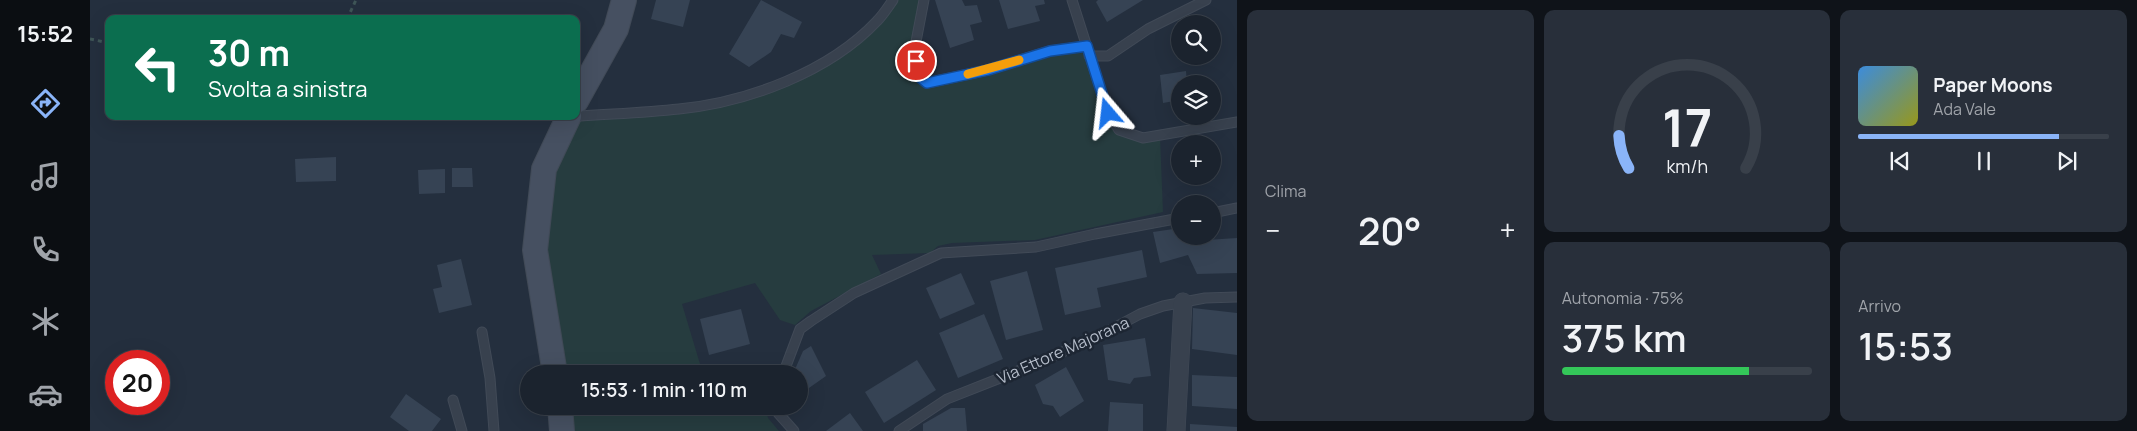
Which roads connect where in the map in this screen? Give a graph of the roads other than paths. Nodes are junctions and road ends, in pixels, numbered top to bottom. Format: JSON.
{"nodes":[{"id":1,"x":624,"y":0,"type":"edge"},
{"id":2,"x":893,"y":0,"type":"edge"},
{"id":3,"x":924,"y":0,"type":"edge"},
{"id":4,"x":1072,"y":0,"type":"edge"},
{"id":5,"x":1206,"y":0,"type":"edge"},
{"id":6,"x":1087,"y":46,"type":"junction"},
{"id":7,"x":1089,"y":56,"type":"junction"},
{"id":8,"x":580,"y":95,"type":"edge"},
{"id":9,"x":580,"y":111,"type":"edge"},
{"id":10,"x":567,"y":120,"type":"edge"},
{"id":11,"x":1237,"y":122,"type":"edge"},
{"id":12,"x":1237,"y":208,"type":"edge"},
{"id":13,"x":1221,"y":211,"type":"edge"},
{"id":14,"x":1171,"y":220,"type":"edge"},
{"id":15,"x":1237,"y":297,"type":"edge"},
{"id":16,"x":1183,"y":302,"type":"junction"},
{"id":17,"x":482,"y":332,"type":"dead end"},
{"id":18,"x":554,"y":365,"type":"edge"},
{"id":19,"x":786,"y":365,"type":"edge"},
{"id":20,"x":453,"y":400,"type":"dead end"},
{"id":21,"x":561,"y":415,"type":"edge"},
{"id":22,"x":780,"y":415,"type":"edge"},
{"id":23,"x":462,"y":431,"type":"edge"},
{"id":24,"x":494,"y":431,"type":"edge"},
{"id":25,"x":562,"y":431,"type":"edge"},
{"id":26,"x":794,"y":431,"type":"edge"},
{"id":27,"x":899,"y":431,"type":"edge"},
{"id":28,"x":1176,"y":431,"type":"edge"}],
"edges":[{"from":1,"to":8,"type":"main road"},
{"from":2,"to":9,"type":"lane"},
{"from":3,"to":6,"type":"lane"},
{"from":4,"to":6,"type":"lane"},
{"from":5,"to":7,"type":"lane"},
{"from":6,"to":7,"type":"lane"},
{"from":7,"to":11,"type":"lane"},
{"from":10,"to":18,"type":"main road"},
{"from":12,"to":13,"type":"lane"},
{"from":14,"to":19,"type":"lane"},
{"from":15,"to":16,"type":"lane","name":"Via Ettore Majorana"},
{"from":16,"to":27,"type":"lane","name":"Via Ettore Majorana"},
{"from":16,"to":28,"type":"street"},
{"from":17,"to":24,"type":"lane"},
{"from":20,"to":23,"type":"lane"},
{"from":21,"to":25,"type":"main road"},
{"from":22,"to":26,"type":"lane"}]}
